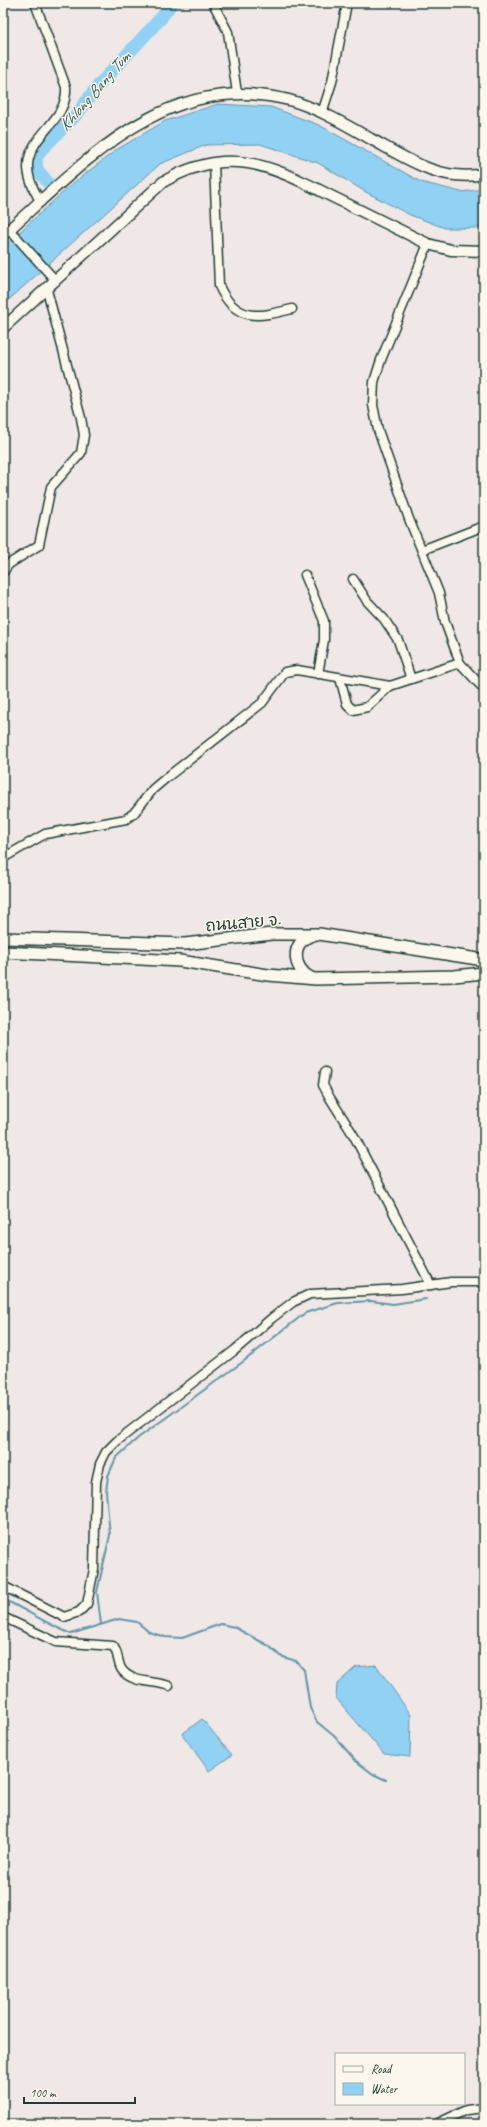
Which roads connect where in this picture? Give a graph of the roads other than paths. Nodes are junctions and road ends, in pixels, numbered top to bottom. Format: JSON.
{"nodes":[{"id":1,"x":35,"y":3,"type":"edge"},
{"id":2,"x":214,"y":3,"type":"edge"},
{"id":3,"x":347,"y":3,"type":"edge"},
{"id":4,"x":237,"y":93,"type":"junction"},
{"id":5,"x":322,"y":114,"type":"junction"},
{"id":6,"x":214,"y":163,"type":"junction"},
{"id":7,"x":484,"y":174,"type":"edge"},
{"id":8,"x":41,"y":202,"type":"junction"},
{"id":9,"x":6,"y":232,"type":"edge"},
{"id":10,"x":428,"y":244,"type":"junction"},
{"id":11,"x":484,"y":251,"type":"edge"},
{"id":12,"x":56,"y":281,"type":"junction"},
{"id":13,"x":47,"y":290,"type":"junction"},
{"id":14,"x":292,"y":309,"type":"dead end"},
{"id":15,"x":3,"y":328,"type":"edge"},
{"id":16,"x":484,"y":526,"type":"edge"},
{"id":17,"x":422,"y":550,"type":"junction"},
{"id":18,"x":3,"y":572,"type":"edge"},
{"id":19,"x":305,"y":575,"type":"dead end"},
{"id":20,"x":353,"y":579,"type":"dead end"},
{"id":21,"x":460,"y":662,"type":"junction"},
{"id":22,"x":318,"y":674,"type":"junction"},
{"id":23,"x":340,"y":678,"type":"junction"},
{"id":24,"x":411,"y":680,"type":"junction"},
{"id":25,"x":390,"y":686,"type":"junction"},
{"id":26,"x":484,"y":689,"type":"edge"},
{"id":27,"x":3,"y":858,"type":"edge"},
{"id":28,"x":319,"y":934,"type":"junction"},
{"id":29,"x":3,"y":938,"type":"edge"},
{"id":30,"x":3,"y":952,"type":"edge"},
{"id":31,"x":484,"y":953,"type":"edge"},
{"id":32,"x":452,"y":954,"type":"junction"},
{"id":33,"x":484,"y":960,"type":"edge"},
{"id":34,"x":484,"y":973,"type":"edge"},
{"id":35,"x":454,"y":976,"type":"junction"},
{"id":36,"x":484,"y":977,"type":"edge"},
{"id":37,"x":316,"y":979,"type":"junction"},
{"id":38,"x":325,"y":1072,"type":"dead end"},
{"id":39,"x":484,"y":1282,"type":"edge"},
{"id":40,"x":431,"y":1285,"type":"junction"},
{"id":41,"x":3,"y":1586,"type":"edge"},
{"id":42,"x":3,"y":1617,"type":"edge"},
{"id":43,"x":169,"y":1686,"type":"dead end"},
{"id":44,"x":484,"y":2108,"type":"edge"},
{"id":45,"x":436,"y":2124,"type":"edge"}],
"edges":[{"from":1,"to":8,"type":"street"},
{"from":2,"to":4,"type":"street"},
{"from":3,"to":5,"type":"street"},
{"from":4,"to":5,"type":"street"},
{"from":4,"to":8,"type":"street"},
{"from":5,"to":7,"type":"street"},
{"from":6,"to":10,"type":"street"},
{"from":6,"to":12,"type":"street"},
{"from":6,"to":14,"type":"street"},
{"from":8,"to":9,"type":"street"},
{"from":9,"to":12,"type":"street"},
{"from":10,"to":11,"type":"street"},
{"from":10,"to":17,"type":"street"},
{"from":12,"to":13,"type":"street"},
{"from":13,"to":15,"type":"street"},
{"from":13,"to":18,"type":"street"},
{"from":16,"to":17,"type":"street"},
{"from":17,"to":21,"type":"street"},
{"from":19,"to":22,"type":"street"},
{"from":20,"to":24,"type":"street"},
{"from":21,"to":24,"type":"street"},
{"from":21,"to":26,"type":"street"},
{"from":22,"to":23,"type":"street"},
{"from":22,"to":27,"type":"street"},
{"from":23,"to":25,"type":"street"},
{"from":23,"to":25,"type":"street"},
{"from":24,"to":25,"type":"street"},
{"from":28,"to":29,"type":"main road","name":"ถนนสาย จ."},
{"from":28,"to":32,"type":"main road","name":"ถนนสาย จ."},
{"from":28,"to":37,"type":"main road"},
{"from":30,"to":37,"type":"main road"},
{"from":31,"to":32,"type":"main road"},
{"from":32,"to":33,"type":"main road","name":"ถนนสาย จ."},
{"from":34,"to":35,"type":"main road"},
{"from":35,"to":36,"type":"main road"},
{"from":35,"to":37,"type":"main road"},
{"from":38,"to":40,"type":"street"},
{"from":39,"to":40,"type":"street"},
{"from":40,"to":41,"type":"street"},
{"from":42,"to":43,"type":"street"},
{"from":44,"to":45,"type":"street"}]}
